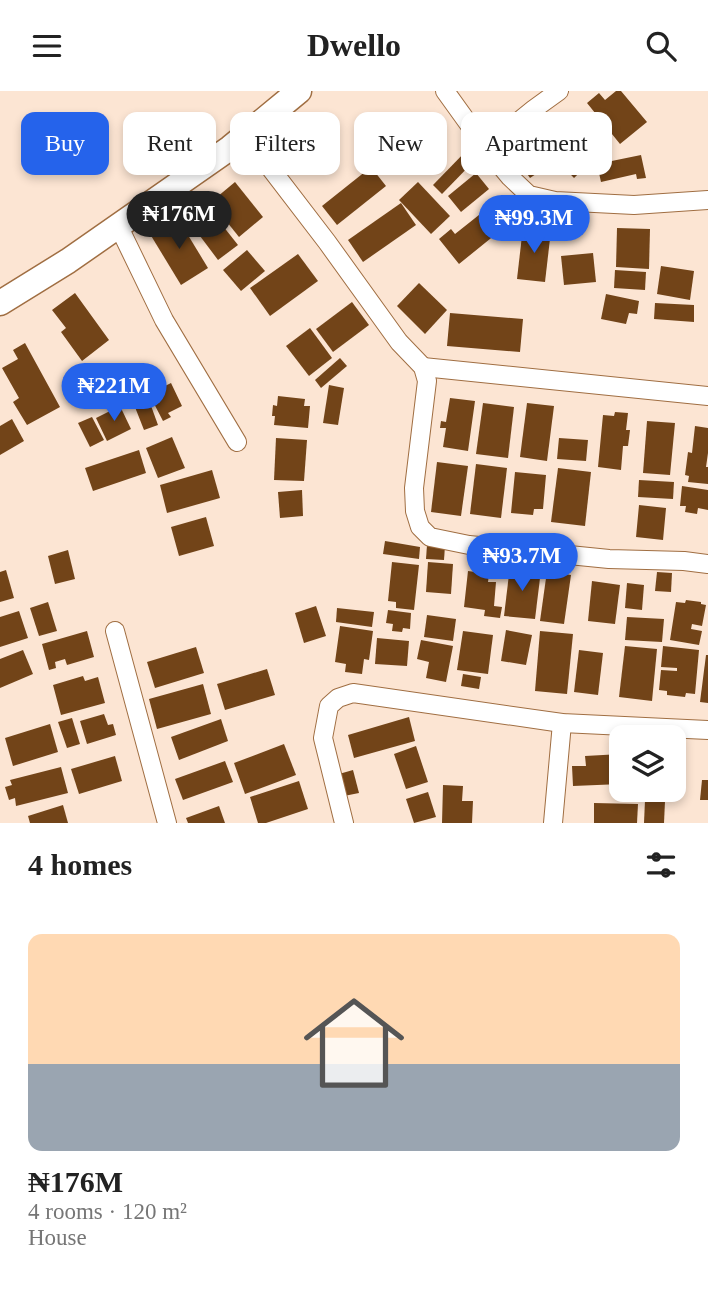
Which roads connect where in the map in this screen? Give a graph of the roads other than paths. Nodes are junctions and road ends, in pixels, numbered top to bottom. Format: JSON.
{"nodes":[{"id":1,"x":299,"y":91,"type":"edge"},
{"id":2,"x":446,"y":91,"type":"edge"},
{"id":3,"x":559,"y":91,"type":"edge"},
{"id":4,"x":273,"y":112,"type":"edge"},
{"id":5,"x":461,"y":112,"type":"edge"},
{"id":6,"x":530,"y":112,"type":"edge"},
{"id":7,"x":230,"y":146,"type":"edge"},
{"id":8,"x":276,"y":175,"type":"edge"},
{"id":9,"x":508,"y":175,"type":"edge"},
{"id":10,"x":708,"y":200,"type":"edge"},
{"id":11,"x":118,"y":225,"type":"junction"},
{"id":12,"x":0,"y":303,"type":"edge"},
{"id":13,"x":423,"y":367,"type":"junction"},
{"id":14,"x":708,"y":396,"type":"edge"},
{"id":15,"x":237,"y":442,"type":"dead end"},
{"id":16,"x":708,"y":564,"type":"edge"},
{"id":17,"x":115,"y":632,"type":"dead end"},
{"id":18,"x":562,"y":723,"type":"junction"},
{"id":19,"x":708,"y":730,"type":"edge"},
{"id":20,"x":167,"y":823,"type":"edge"},
{"id":21,"x":344,"y":823,"type":"edge"},
{"id":22,"x":553,"y":823,"type":"edge"}],
"edges":[{"from":1,"to":4,"type":"street"},
{"from":2,"to":5,"type":"street"},
{"from":3,"to":6,"type":"street"},
{"from":7,"to":11,"type":"street"},
{"from":8,"to":13,"type":"street"},
{"from":9,"to":10,"type":"street"},
{"from":11,"to":12,"type":"street"},
{"from":11,"to":15,"type":"street"},
{"from":13,"to":14,"type":"street"},
{"from":13,"to":16,"type":"street"},
{"from":17,"to":20,"type":"street"},
{"from":18,"to":19,"type":"street"},
{"from":18,"to":21,"type":"street"},
{"from":18,"to":22,"type":"street"}]}
